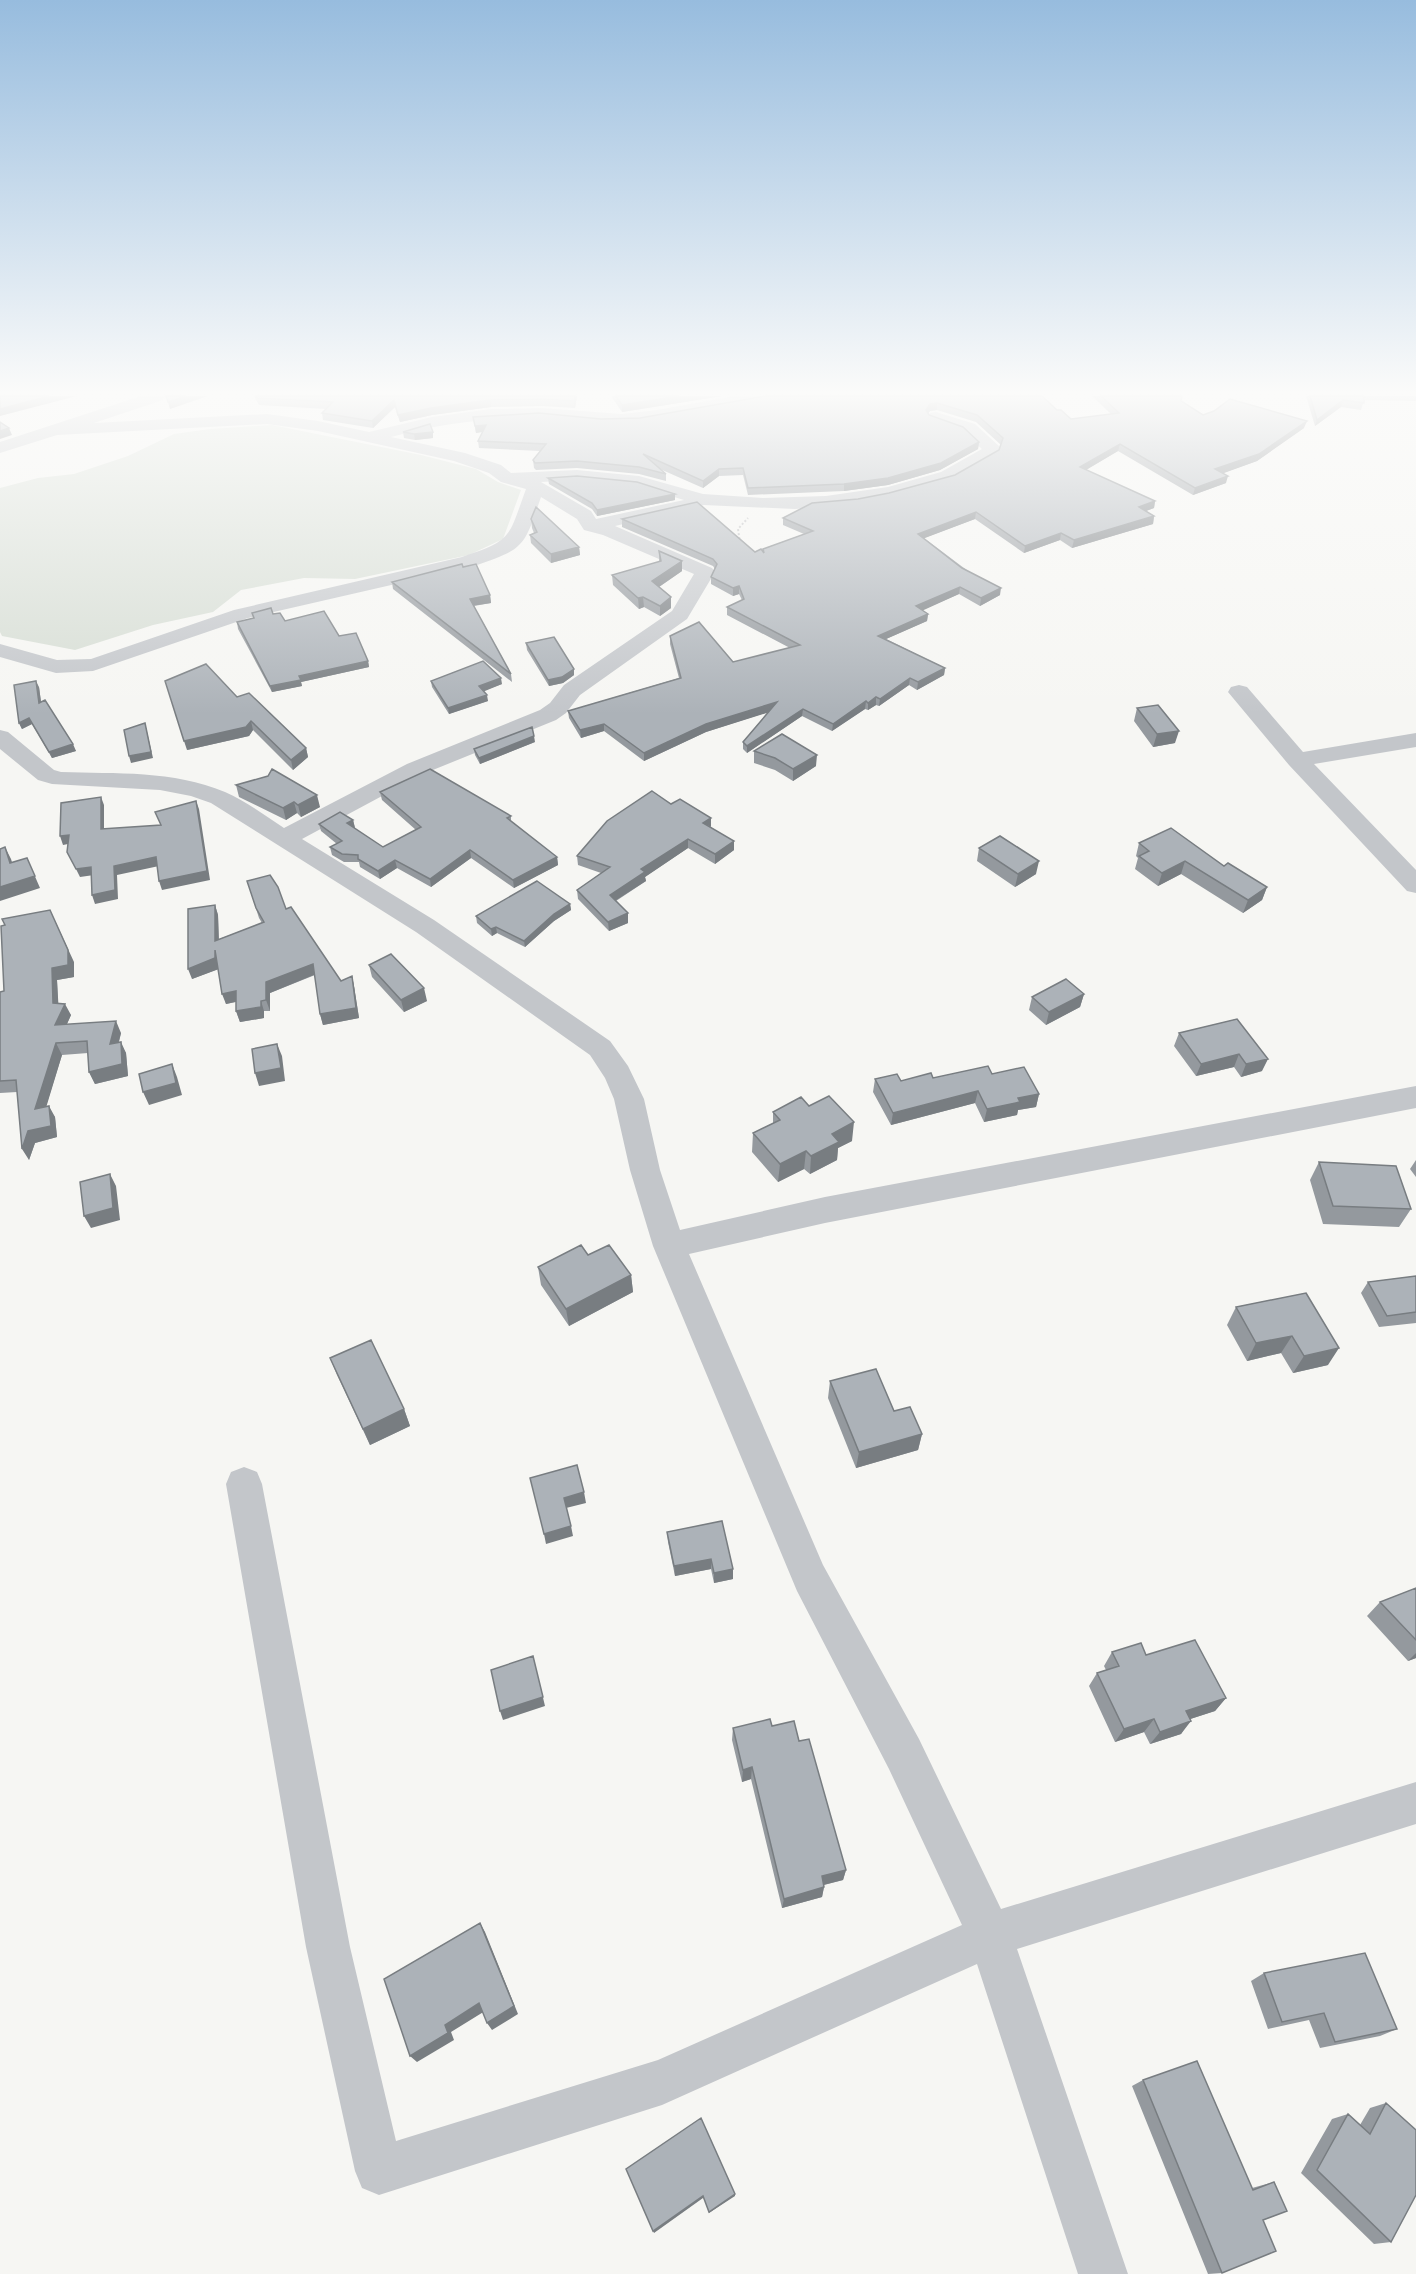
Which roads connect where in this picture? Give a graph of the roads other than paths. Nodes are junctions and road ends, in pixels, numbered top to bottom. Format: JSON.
{"nodes":[{"id":1,"x":530,"y":502,"type":"edge"},
{"id":2,"x":563,"y":502,"type":"edge"},
{"id":3,"x":695,"y":502,"type":"edge"},
{"id":4,"x":746,"y":502,"type":"edge"},
{"id":5,"x":802,"y":502,"type":"edge"},
{"id":6,"x":591,"y":526,"type":"junction"},
{"id":7,"x":0,"y":650,"type":"edge"},
{"id":8,"x":1239,"y":692,"type":"dead end"},
{"id":9,"x":0,"y":737,"type":"edge"},
{"id":10,"x":1416,"y":740,"type":"edge"},
{"id":11,"x":1297,"y":760,"type":"junction"},
{"id":12,"x":282,"y":839,"type":"junction"},
{"id":13,"x":1416,"y":885,"type":"edge"},
{"id":14,"x":1416,"y":1097,"type":"edge"},
{"id":15,"x":669,"y":1246,"type":"junction"},
{"id":16,"x":244,"y":1484,"type":"dead end"},
{"id":17,"x":1416,"y":1803,"type":"edge"},
{"id":18,"x":990,"y":1935,"type":"junction"},
{"id":19,"x":1103,"y":2274,"type":"edge"}],
"edges":[{"from":1,"to":7,"type":"street"},
{"from":2,"to":6,"type":"street"},
{"from":3,"to":6,"type":"street"},
{"from":4,"to":5,"type":"street"},
{"from":6,"to":12,"type":"street"},
{"from":8,"to":11,"type":"street"},
{"from":9,"to":12,"type":"street"},
{"from":10,"to":11,"type":"street"},
{"from":11,"to":13,"type":"street"},
{"from":12,"to":15,"type":"street"},
{"from":14,"to":15,"type":"street"},
{"from":15,"to":18,"type":"street"},
{"from":16,"to":18,"type":"street"},
{"from":17,"to":18,"type":"street"},
{"from":18,"to":19,"type":"street"}]}
